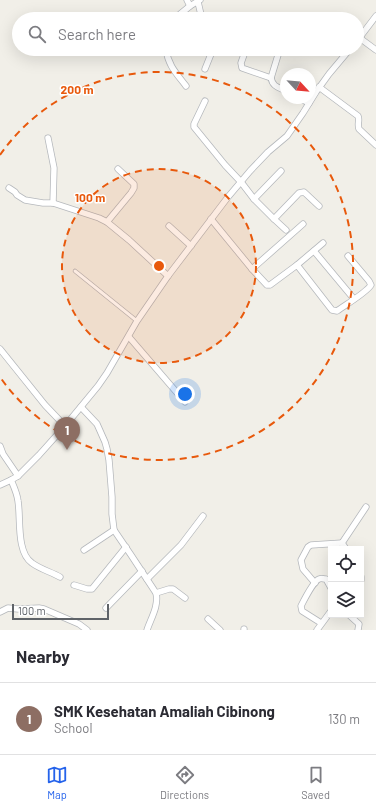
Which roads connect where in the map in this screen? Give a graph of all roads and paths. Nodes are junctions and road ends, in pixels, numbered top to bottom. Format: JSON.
{"nodes":[{"id":1,"x":199,"y":1,"type":"edge"},
{"id":2,"x":188,"y":3,"type":"edge"},
{"id":3,"x":181,"y":12,"type":"edge"},
{"id":4,"x":201,"y":12,"type":"edge"},
{"id":5,"x":376,"y":16,"type":"edge"},
{"id":6,"x":364,"y":31,"type":"edge"},
{"id":7,"x":364,"y":43,"type":"edge"},
{"id":8,"x":376,"y":50,"type":"edge"},
{"id":9,"x":167,"y":56,"type":"edge"},
{"id":10,"x":210,"y":56,"type":"edge"},
{"id":11,"x":244,"y":56,"type":"edge"},
{"id":12,"x":278,"y":56,"type":"edge"},
{"id":13,"x":344,"y":56,"type":"edge"},
{"id":14,"x":205,"y":69,"type":"dead end"},
{"id":15,"x":271,"y":78,"type":"junction"},
{"id":16,"x":186,"y":86,"type":"dead end"},
{"id":17,"x":319,"y":87,"type":"junction"},
{"id":18,"x":280,"y":88,"type":"edge"},
{"id":19,"x":316,"y":92,"type":"edge"},
{"id":20,"x":205,"y":101,"type":"dead end"},
{"id":21,"x":308,"y":104,"type":"edge"},
{"id":22,"x":48,"y":138,"type":"dead end"},
{"id":23,"x":376,"y":145,"type":"edge"},
{"id":24,"x":118,"y":169,"type":"dead end"},
{"id":25,"x":282,"y":171,"type":"dead end"},
{"id":26,"x":241,"y":182,"type":"junction"},
{"id":27,"x":9,"y":188,"type":"dead end"},
{"id":28,"x":254,"y":198,"type":"junction"},
{"id":29,"x":52,"y":202,"type":"junction"},
{"id":30,"x":319,"y":206,"type":"dead end"},
{"id":31,"x":211,"y":219,"type":"junction"},
{"id":32,"x":274,"y":219,"type":"junction"},
{"id":33,"x":108,"y":222,"type":"junction"},
{"id":34,"x":303,"y":224,"type":"dead end"},
{"id":35,"x":169,"y":226,"type":"dead end"},
{"id":36,"x":286,"y":230,"type":"dead end"},
{"id":37,"x":323,"y":243,"type":"dead end"},
{"id":38,"x":191,"y":246,"type":"junction"},
{"id":39,"x":314,"y":251,"type":"junction"},
{"id":40,"x":348,"y":256,"type":"dead end"},
{"id":41,"x":298,"y":265,"type":"junction"},
{"id":42,"x":252,"y":269,"type":"junction"},
{"id":43,"x":75,"y":271,"type":"dead end"},
{"id":44,"x":168,"y":276,"type":"junction"},
{"id":45,"x":354,"y":300,"type":"junction"},
{"id":46,"x":138,"y":321,"type":"junction"},
{"id":47,"x":129,"y":337,"type":"junction"},
{"id":48,"x":0,"y":349,"type":"edge"},
{"id":49,"x":185,"y":402,"type":"dead end"},
{"id":50,"x":81,"y":407,"type":"junction"},
{"id":51,"x":65,"y":426,"type":"junction"},
{"id":52,"x":0,"y":446,"type":"edge"},
{"id":53,"x":18,"y":476,"type":"junction"},
{"id":54,"x":11,"y":480,"type":"junction"},
{"id":55,"x":0,"y":485,"type":"edge"},
{"id":56,"x":366,"y":507,"type":"dead end"},
{"id":57,"x":203,"y":516,"type":"dead end"},
{"id":58,"x":114,"y":530,"type":"junction"},
{"id":59,"x":342,"y":543,"type":"junction"},
{"id":60,"x":344,"y":546,"type":"edge"},
{"id":61,"x":126,"y":548,"type":"junction"},
{"id":62,"x":84,"y":550,"type":"dead end"},
{"id":63,"x":142,"y":571,"type":"junction"},
{"id":64,"x":60,"y":577,"type":"dead end"},
{"id":65,"x":147,"y":579,"type":"junction"},
{"id":66,"x":328,"y":582,"type":"edge"},
{"id":67,"x":315,"y":583,"type":"junction"},
{"id":68,"x":74,"y":585,"type":"dead end"},
{"id":69,"x":156,"y":593,"type":"junction"},
{"id":70,"x":185,"y":598,"type":"dead end"},
{"id":71,"x":106,"y":608,"type":"dead end"},
{"id":72,"x":0,"y":612,"type":"edge"},
{"id":73,"x":328,"y":616,"type":"edge"},
{"id":74,"x":352,"y":618,"type":"edge"},
{"id":75,"x":208,"y":619,"type":"dead end"},
{"id":76,"x":79,"y":624,"type":"junction"},
{"id":77,"x":321,"y":624,"type":"junction"},
{"id":78,"x":74,"y":630,"type":"edge"},
{"id":79,"x":87,"y":630,"type":"edge"},
{"id":80,"x":146,"y":630,"type":"edge"},
{"id":81,"x":220,"y":630,"type":"edge"},
{"id":82,"x":317,"y":630,"type":"edge"},
{"id":83,"x":358,"y":630,"type":"edge"}],
"edges":[{"from":1,"to":2,"type":"street"},
{"from":1,"to":4,"type":"street"},
{"from":2,"to":3,"type":"street"},
{"from":5,"to":6,"type":"street"},
{"from":7,"to":8,"type":"street"},
{"from":9,"to":16,"type":"street"},
{"from":10,"to":14,"type":"street"},
{"from":11,"to":15,"type":"street"},
{"from":12,"to":15,"type":"street"},
{"from":13,"to":17,"type":"street"},
{"from":15,"to":18,"type":"street"},
{"from":17,"to":19,"type":"street"},
{"from":17,"to":23,"type":"street"},
{"from":20,"to":26,"type":"street"},
{"from":21,"to":26,"type":"street"},
{"from":22,"to":29,"type":"street"},
{"from":24,"to":33,"type":"street"},
{"from":25,"to":28,"type":"street"},
{"from":26,"to":28,"type":"street"},
{"from":26,"to":31,"type":"street"},
{"from":27,"to":29,"type":"street"},
{"from":28,"to":32,"type":"street"},
{"from":29,"to":33,"type":"street"},
{"from":30,"to":32,"type":"street"},
{"from":31,"to":38,"type":"street"},
{"from":31,"to":42,"type":"street"},
{"from":32,"to":36,"type":"street"},
{"from":33,"to":44,"type":"street"},
{"from":34,"to":42,"type":"street"},
{"from":35,"to":38,"type":"street"},
{"from":37,"to":39,"type":"street"},
{"from":38,"to":44,"type":"street"},
{"from":39,"to":41,"type":"street"},
{"from":39,"to":45,"type":"street"},
{"from":40,"to":45,"type":"street"},
{"from":41,"to":42,"type":"street"},
{"from":41,"to":45,"type":"street"},
{"from":43,"to":46,"type":"lane"},
{"from":44,"to":46,"type":"street"},
{"from":46,"to":47,"type":"street"},
{"from":47,"to":49,"type":"street"},
{"from":47,"to":50,"type":"street"},
{"from":48,"to":51,"type":"street"},
{"from":50,"to":51,"type":"street"},
{"from":50,"to":58,"type":"street"},
{"from":51,"to":53,"type":"street"},
{"from":52,"to":53,"type":"street"},
{"from":53,"to":54,"type":"street"},
{"from":54,"to":55,"type":"street"},
{"from":54,"to":64,"type":"street"},
{"from":56,"to":59,"type":"street"},
{"from":57,"to":65,"type":"street"},
{"from":58,"to":61,"type":"street"},
{"from":58,"to":62,"type":"street"},
{"from":59,"to":60,"type":"street"},
{"from":59,"to":67,"type":"street"},
{"from":61,"to":63,"type":"street"},
{"from":61,"to":68,"type":"street"},
{"from":63,"to":65,"type":"street"},
{"from":63,"to":71,"type":"street"},
{"from":65,"to":69,"type":"street"},
{"from":66,"to":67,"type":"street"},
{"from":67,"to":77,"type":"street"},
{"from":69,"to":70,"type":"street"},
{"from":69,"to":80,"type":"street"},
{"from":72,"to":76,"type":"street"},
{"from":73,"to":77,"type":"street"},
{"from":74,"to":83,"type":"street"},
{"from":75,"to":81,"type":"street"},
{"from":76,"to":78,"type":"street"},
{"from":76,"to":79,"type":"street"},
{"from":77,"to":82,"type":"street"}]}
